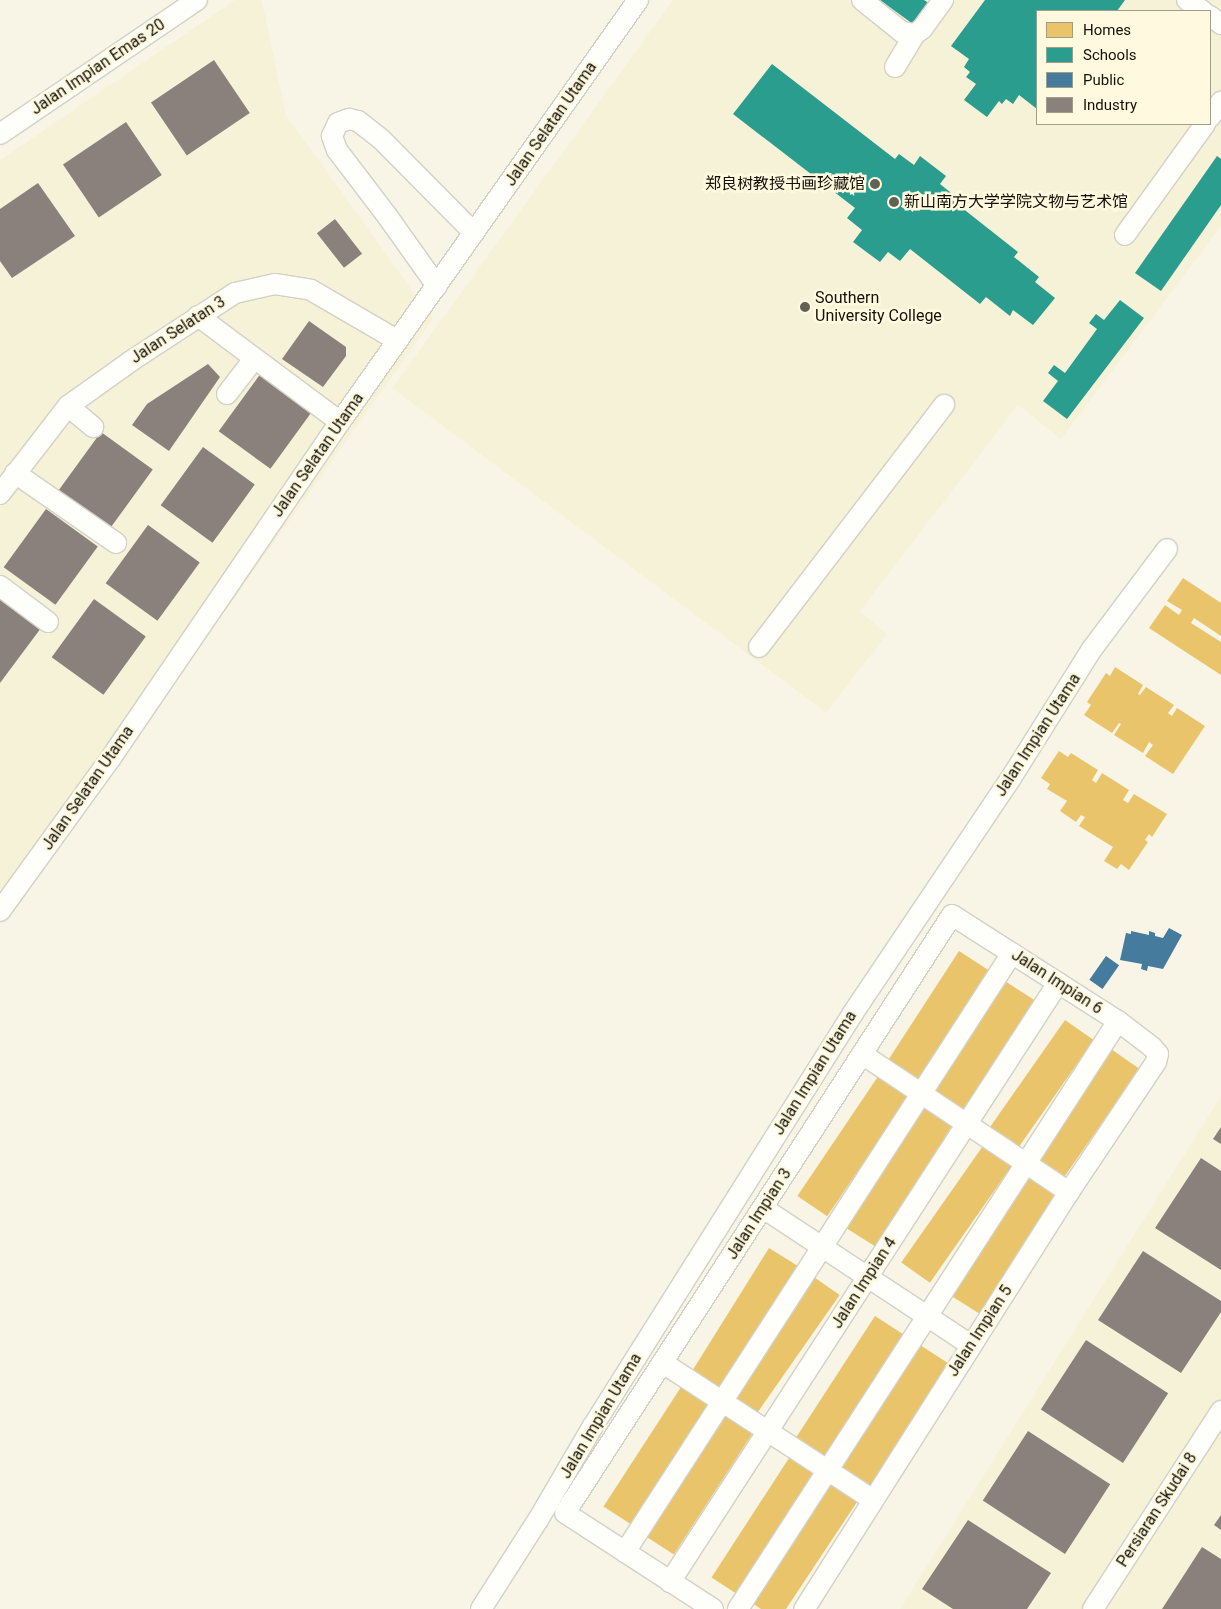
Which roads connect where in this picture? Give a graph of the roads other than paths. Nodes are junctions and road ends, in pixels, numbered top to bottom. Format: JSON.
{"nodes":[{"id":1,"x":197,"y":0,"type":"edge"},
{"id":2,"x":638,"y":0,"type":"edge"},
{"id":3,"x":862,"y":0,"type":"edge"},
{"id":4,"x":943,"y":0,"type":"edge"},
{"id":5,"x":1187,"y":0,"type":"edge"},
{"id":6,"x":1202,"y":10,"type":"edge"},
{"id":7,"x":915,"y":34,"type":"junction"},
{"id":8,"x":895,"y":67,"type":"dead end"},
{"id":9,"x":1221,"y":102,"type":"edge"},
{"id":10,"x":1211,"y":116,"type":"edge"},
{"id":11,"x":1204,"y":125,"type":"edge"},
{"id":12,"x":0,"y":134,"type":"edge"},
{"id":13,"x":474,"y":233,"type":"junction"},
{"id":14,"x":1125,"y":235,"type":"dead end"},
{"id":15,"x":437,"y":286,"type":"junction"},
{"id":16,"x":198,"y":316,"type":"junction"},
{"id":17,"x":397,"y":340,"type":"junction"},
{"id":18,"x":254,"y":359,"type":"junction"},
{"id":19,"x":227,"y":394,"type":"dead end"},
{"id":20,"x":944,"y":404,"type":"dead end"},
{"id":21,"x":68,"y":406,"type":"junction"},
{"id":22,"x":340,"y":422,"type":"junction"},
{"id":23,"x":93,"y":427,"type":"dead end"},
{"id":24,"x":15,"y":473,"type":"junction"},
{"id":25,"x":0,"y":494,"type":"edge"},
{"id":26,"x":116,"y":543,"type":"dead end"},
{"id":27,"x":1167,"y":549,"type":"dead end"},
{"id":28,"x":0,"y":586,"type":"edge"},
{"id":29,"x":48,"y":622,"type":"dead end"},
{"id":30,"x":759,"y":648,"type":"dead end"},
{"id":31,"x":0,"y":911,"type":"edge"},
{"id":32,"x":952,"y":915,"type":"joint"},
{"id":33,"x":1012,"y":953,"type":"junction"},
{"id":34,"x":1058,"y":983,"type":"junction"},
{"id":35,"x":1118,"y":1021,"type":"junction"},
{"id":36,"x":862,"y":1054,"type":"junction"},
{"id":37,"x":1158,"y":1054,"type":"joint"},
{"id":38,"x":921,"y":1093,"type":"junction"},
{"id":39,"x":967,"y":1124,"type":"junction"},
{"id":40,"x":1026,"y":1164,"type":"junction"},
{"id":41,"x":1069,"y":1192,"type":"junction"},
{"id":42,"x":763,"y":1208,"type":"junction"},
{"id":43,"x":822,"y":1247,"type":"junction"},
{"id":44,"x":867,"y":1277,"type":"junction"},
{"id":45,"x":927,"y":1316,"type":"junction"},
{"id":46,"x":971,"y":1345,"type":"junction"},
{"id":47,"x":663,"y":1363,"type":"junction"},
{"id":48,"x":722,"y":1402,"type":"junction"},
{"id":49,"x":1221,"y":1411,"type":"edge"},
{"id":50,"x":768,"y":1431,"type":"junction"},
{"id":51,"x":827,"y":1470,"type":"junction"},
{"id":52,"x":872,"y":1500,"type":"junction"},
{"id":53,"x":625,"y":1552,"type":"junction"},
{"id":54,"x":670,"y":1582,"type":"junction"},
{"id":55,"x":483,"y":1608,"type":"edge"},
{"id":56,"x":713,"y":1609,"type":"edge"},
{"id":57,"x":738,"y":1609,"type":"edge"},
{"id":58,"x":804,"y":1609,"type":"edge"},
{"id":59,"x":1093,"y":1609,"type":"edge"}],
"edges":[{"from":1,"to":12,"type":"street","name":"Jalan Impian Emas 20"},
{"from":2,"to":13,"type":"street","name":"Jalan Selatan Utama"},
{"from":3,"to":7,"type":"street"},
{"from":4,"to":7,"type":"street"},
{"from":5,"to":6,"type":"street"},
{"from":7,"to":8,"type":"street"},
{"from":9,"to":10,"type":"street"},
{"from":11,"to":14,"type":"street"},
{"from":13,"to":15,"type":"street","name":"Jalan Selatan Utama"},
{"from":13,"to":15,"type":"street"},
{"from":15,"to":17,"type":"street","name":"Jalan Selatan Utama"},
{"from":16,"to":17,"type":"street","name":"Jalan Selatan 3"},
{"from":16,"to":18,"type":"street"},
{"from":16,"to":21,"type":"street","name":"Jalan Selatan 3"},
{"from":17,"to":22,"type":"street","name":"Jalan Selatan Utama"},
{"from":18,"to":19,"type":"street"},
{"from":18,"to":22,"type":"street"},
{"from":20,"to":30,"type":"street"},
{"from":21,"to":23,"type":"street"},
{"from":21,"to":24,"type":"street","name":"Jalan Selatan 3"},
{"from":22,"to":31,"type":"street","name":"Jalan Selatan Utama"},
{"from":24,"to":25,"type":"street","name":"Jalan Selatan 3"},
{"from":24,"to":26,"type":"street"},
{"from":27,"to":55,"type":"street","name":"Jalan Impian Utama"},
{"from":28,"to":29,"type":"street"},
{"from":32,"to":33,"type":"street","name":"Jalan Impian 6"},
{"from":32,"to":36,"type":"street","name":"Jalan Impian 3"},
{"from":33,"to":34,"type":"street","name":"Jalan Impian 6"},
{"from":33,"to":38,"type":"street"},
{"from":34,"to":35,"type":"street","name":"Jalan Impian 6"},
{"from":34,"to":39,"type":"street","name":"Jalan Impian 4"},
{"from":35,"to":37,"type":"street","name":"Jalan Impian 6"},
{"from":35,"to":40,"type":"street"},
{"from":36,"to":38,"type":"street"},
{"from":36,"to":42,"type":"street","name":"Jalan Impian 3"},
{"from":37,"to":41,"type":"street","name":"Jalan Impian 5"},
{"from":38,"to":39,"type":"street"},
{"from":38,"to":43,"type":"street"},
{"from":39,"to":40,"type":"street"},
{"from":39,"to":44,"type":"street","name":"Jalan Impian 4"},
{"from":40,"to":41,"type":"street"},
{"from":40,"to":45,"type":"street"},
{"from":41,"to":46,"type":"street","name":"Jalan Impian 5"},
{"from":42,"to":43,"type":"street"},
{"from":42,"to":47,"type":"street","name":"Jalan Impian 3"},
{"from":43,"to":44,"type":"street"},
{"from":43,"to":48,"type":"street"},
{"from":44,"to":45,"type":"street"},
{"from":44,"to":50,"type":"street","name":"Jalan Impian 4"},
{"from":45,"to":46,"type":"street"},
{"from":45,"to":51,"type":"street"},
{"from":46,"to":52,"type":"street","name":"Jalan Impian 5"},
{"from":47,"to":48,"type":"street"},
{"from":47,"to":53,"type":"street","name":"Jalan Impian 3"},
{"from":48,"to":50,"type":"street"},
{"from":48,"to":53,"type":"street"},
{"from":49,"to":59,"type":"street","name":"Persiaran Skudai 8"},
{"from":50,"to":51,"type":"street"},
{"from":50,"to":54,"type":"street","name":"Jalan Impian 4"},
{"from":51,"to":52,"type":"street"},
{"from":51,"to":57,"type":"street"},
{"from":52,"to":58,"type":"street","name":"Jalan Impian 5"},
{"from":53,"to":54,"type":"street"},
{"from":54,"to":56,"type":"street"}]}
